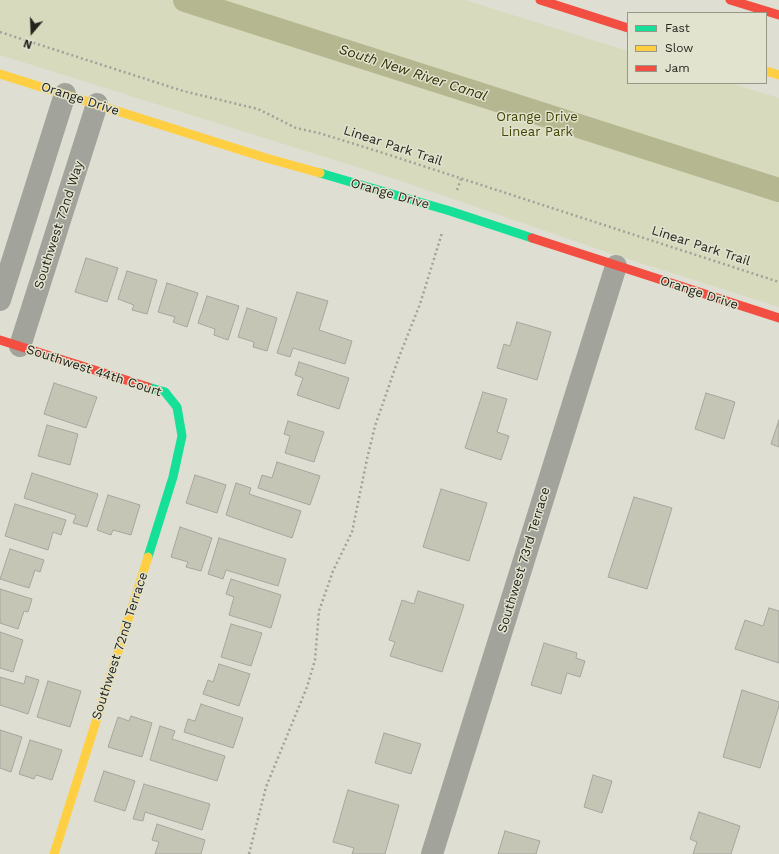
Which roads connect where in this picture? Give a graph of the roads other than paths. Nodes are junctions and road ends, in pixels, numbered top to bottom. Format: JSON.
{"nodes":[{"id":1,"x":540,"y":0,"type":"edge"},
{"id":2,"x":730,"y":0,"type":"edge"},
{"id":3,"x":779,"y":15,"type":"edge"},
{"id":4,"x":627,"y":28,"type":"edge"},
{"id":5,"x":767,"y":71,"type":"edge"},
{"id":6,"x":0,"y":74,"type":"edge"},
{"id":7,"x":779,"y":75,"type":"edge"},
{"id":8,"x":65,"y":94,"type":"junction"},
{"id":9,"x":97,"y":104,"type":"junction"},
{"id":10,"x":616,"y":266,"type":"junction"},
{"id":11,"x":0,"y":300,"type":"edge"},
{"id":12,"x":779,"y":318,"type":"edge"},
{"id":13,"x":10,"y":343,"type":"edge"},
{"id":14,"x":182,"y":436,"type":"joint"},
{"id":15,"x":54,"y":854,"type":"edge"},
{"id":16,"x":432,"y":854,"type":"edge"}],
"edges":[{"from":1,"to":4,"type":"street"},
{"from":2,"to":3,"type":"street"},
{"from":5,"to":7,"type":"street"},
{"from":6,"to":8,"type":"street","name":"Orange Drive"},
{"from":8,"to":9,"type":"street","name":"Orange Drive"},
{"from":8,"to":11,"type":"street"},
{"from":9,"to":10,"type":"street","name":"Orange Drive"},
{"from":9,"to":13,"type":"street","name":"Southwest 72nd Way"},
{"from":10,"to":12,"type":"street","name":"Orange Drive"},
{"from":10,"to":16,"type":"street","name":"Southwest 73rd Terrace"},
{"from":13,"to":14,"type":"street","name":"Southwest 44th Court"},
{"from":14,"to":15,"type":"street","name":"Southwest 72nd Terrace"}]}
